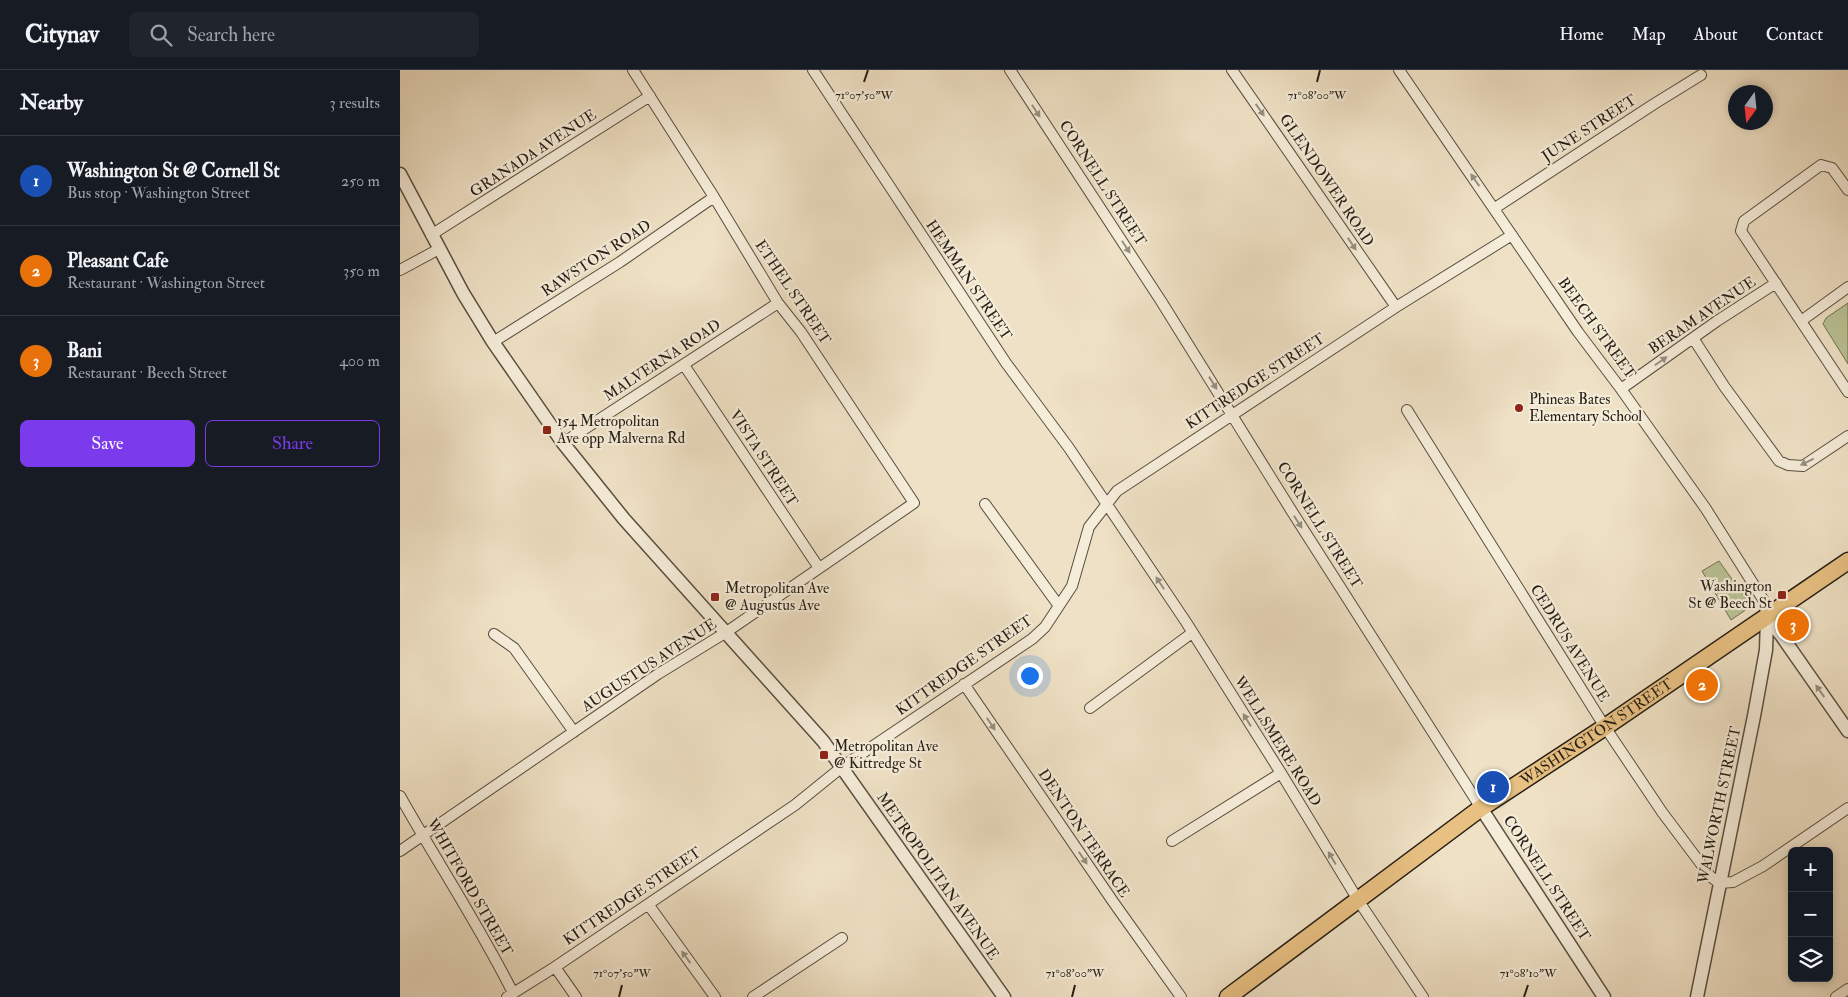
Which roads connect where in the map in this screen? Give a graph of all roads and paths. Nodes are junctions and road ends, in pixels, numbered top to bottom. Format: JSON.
{"nodes":[{"id":1,"x":633,"y":70,"type":"edge"},
{"id":2,"x":813,"y":70,"type":"edge"},
{"id":3,"x":1010,"y":70,"type":"edge"},
{"id":4,"x":1232,"y":70,"type":"edge"},
{"id":5,"x":1399,"y":70,"type":"edge"},
{"id":6,"x":1701,"y":75,"type":"dead end"},
{"id":7,"x":650,"y":96,"type":"junction"},
{"id":8,"x":400,"y":174,"type":"edge"},
{"id":9,"x":1848,"y":190,"type":"edge"},
{"id":10,"x":714,"y":197,"type":"junction"},
{"id":11,"x":1495,"y":208,"type":"junction"},
{"id":12,"x":431,"y":235,"type":"junction"},
{"id":13,"x":1512,"y":235,"type":"junction"},
{"id":14,"x":439,"y":249,"type":"junction"},
{"id":15,"x":400,"y":269,"type":"edge"},
{"id":16,"x":1776,"y":283,"type":"junction"},
{"id":17,"x":1848,"y":287,"type":"edge"},
{"id":18,"x":778,"y":303,"type":"junction"},
{"id":19,"x":1396,"y":307,"type":"junction"},
{"id":20,"x":1801,"y":321,"type":"junction"},
{"id":21,"x":1693,"y":338,"type":"junction"},
{"id":22,"x":493,"y":342,"type":"junction"},
{"id":23,"x":684,"y":365,"type":"junction"},
{"id":24,"x":1621,"y":389,"type":"junction"},
{"id":25,"x":1848,"y":392,"type":"edge"},
{"id":26,"x":1407,"y":410,"type":"dead end"},
{"id":27,"x":1232,"y":414,"type":"junction"},
{"id":28,"x":1848,"y":436,"type":"edge"},
{"id":29,"x":563,"y":443,"type":"junction"},
{"id":30,"x":1106,"y":502,"type":"junction"},
{"id":31,"x":914,"y":504,"type":"joint"},
{"id":32,"x":985,"y":504,"type":"dead end"},
{"id":33,"x":1848,"y":561,"type":"edge"},
{"id":34,"x":818,"y":568,"type":"junction"},
{"id":35,"x":1059,"y":606,"type":"junction"},
{"id":36,"x":1767,"y":618,"type":"junction"},
{"id":37,"x":725,"y":632,"type":"junction"},
{"id":38,"x":1192,"y":633,"type":"junction"},
{"id":39,"x":494,"y":634,"type":"dead end"},
{"id":40,"x":964,"y":684,"type":"junction"},
{"id":41,"x":1090,"y":708,"type":"dead end"},
{"id":42,"x":1605,"y":728,"type":"junction"},
{"id":43,"x":1848,"y":731,"type":"edge"},
{"id":44,"x":574,"y":732,"type":"junction"},
{"id":45,"x":842,"y":767,"type":"junction"},
{"id":46,"x":1281,"y":773,"type":"junction"},
{"id":47,"x":400,"y":796,"type":"edge"},
{"id":48,"x":1481,"y":808,"type":"junction"},
{"id":49,"x":1848,"y":808,"type":"edge"},
{"id":50,"x":422,"y":836,"type":"junction"},
{"id":51,"x":1172,"y":841,"type":"dead end"},
{"id":52,"x":400,"y":851,"type":"edge"},
{"id":53,"x":1719,"y":883,"type":"junction"},
{"id":54,"x":1358,"y":900,"type":"junction"},
{"id":55,"x":648,"y":904,"type":"junction"},
{"id":56,"x":842,"y":938,"type":"dead end"},
{"id":57,"x":555,"y":967,"type":"junction"},
{"id":58,"x":1848,"y":989,"type":"edge"},
{"id":59,"x":510,"y":995,"type":"edge"},
{"id":60,"x":1234,"y":995,"type":"edge"},
{"id":61,"x":576,"y":997,"type":"edge"},
{"id":62,"x":715,"y":997,"type":"edge"},
{"id":63,"x":753,"y":997,"type":"edge"},
{"id":64,"x":1004,"y":997,"type":"edge"},
{"id":65,"x":1181,"y":997,"type":"edge"},
{"id":66,"x":1423,"y":997,"type":"edge"},
{"id":67,"x":1604,"y":997,"type":"edge"},
{"id":68,"x":1697,"y":997,"type":"edge"},
{"id":69,"x":1836,"y":997,"type":"edge"}],
"edges":[{"from":1,"to":7,"type":"street","name":"ETHEL STREET"},
{"from":2,"to":30,"type":"street","name":"HEMMAN STREET"},
{"from":3,"to":27,"type":"street","name":"CORNELL STREET","one_way":true},
{"from":4,"to":19,"type":"street","name":"GLENDOWER ROAD","one_way":true},
{"from":11,"to":5,"type":"street","name":"BEECH STREET","one_way":true},
{"from":6,"to":11,"type":"street","name":"JUNE STREET"},
{"from":7,"to":10,"type":"street","name":"ETHEL STREET"},
{"from":7,"to":12,"type":"street","name":"GRANADA AVENUE"},
{"from":8,"to":12,"type":"street","name":"METROPOLITAN AVENUE"},
{"from":9,"to":16,"type":"street"},
{"from":10,"to":18,"type":"street","name":"ETHEL STREET"},
{"from":10,"to":22,"type":"street","name":"RAWSTON ROAD"},
{"from":11,"to":13,"type":"street","name":"BEECH STREET"},
{"from":12,"to":14,"type":"street","name":"METROPOLITAN AVENUE"},
{"from":13,"to":19,"type":"street","name":"KITTREDGE STREET"},
{"from":13,"to":24,"type":"street","name":"BEECH STREET"},
{"from":14,"to":15,"type":"street"},
{"from":14,"to":22,"type":"street","name":"METROPOLITAN AVENUE"},
{"from":16,"to":20,"type":"street"},
{"from":16,"to":21,"type":"street","name":"BERAM AVENUE"},
{"from":17,"to":20,"type":"street"},
{"from":18,"to":23,"type":"street","name":"MALVERNA ROAD"},
{"from":18,"to":31,"type":"street","name":"ETHEL STREET"},
{"from":19,"to":27,"type":"street","name":"KITTREDGE STREET"},
{"from":20,"to":25,"type":"street"},
{"from":24,"to":21,"type":"street","name":"BERAM AVENUE","one_way":true},
{"from":28,"to":21,"type":"street","one_way":true},
{"from":22,"to":29,"type":"street","name":"METROPOLITAN AVENUE"},
{"from":23,"to":29,"type":"street","name":"MALVERNA ROAD"},
{"from":23,"to":34,"type":"street","name":"VISTA STREET"},
{"from":24,"to":36,"type":"street","name":"BEECH STREET"},
{"from":26,"to":42,"type":"street","name":"CEDRUS AVENUE"},
{"from":27,"to":30,"type":"street","name":"KITTREDGE STREET"},
{"from":27,"to":48,"type":"street","name":"CORNELL STREET","one_way":true},
{"from":29,"to":37,"type":"street","name":"METROPOLITAN AVENUE"},
{"from":30,"to":35,"type":"street","name":"KITTREDGE STREET"},
{"from":38,"to":30,"type":"street","name":"WELLSMERE ROAD","one_way":true},
{"from":31,"to":34,"type":"street","name":"AUGUSTUS AVENUE"},
{"from":32,"to":35,"type":"street"},
{"from":33,"to":36,"type":"main road","name":"WASHINGTON STREET"},
{"from":34,"to":37,"type":"street","name":"AUGUSTUS AVENUE"},
{"from":35,"to":40,"type":"street","name":"KITTREDGE STREET"},
{"from":36,"to":42,"type":"main road","name":"WASHINGTON STREET"},
{"from":43,"to":36,"type":"street","name":"BEECH STREET","one_way":true},
{"from":36,"to":53,"type":"street","name":"WALWORTH STREET"},
{"from":37,"to":44,"type":"street","name":"AUGUSTUS AVENUE"},
{"from":37,"to":45,"type":"street","name":"METROPOLITAN AVENUE"},
{"from":38,"to":41,"type":"street"},
{"from":46,"to":38,"type":"street","name":"WELLSMERE ROAD","one_way":true},
{"from":39,"to":44,"type":"street"},
{"from":40,"to":45,"type":"street","name":"KITTREDGE STREET"},
{"from":40,"to":65,"type":"street","name":"DENTON TERRACE","one_way":true},
{"from":42,"to":48,"type":"main road","name":"WASHINGTON STREET"},
{"from":42,"to":53,"type":"street","name":"CEDRUS AVENUE"},
{"from":44,"to":50,"type":"street","name":"AUGUSTUS AVENUE"},
{"from":45,"to":55,"type":"street","name":"KITTREDGE STREET"},
{"from":45,"to":64,"type":"street","name":"METROPOLITAN AVENUE"},
{"from":46,"to":51,"type":"street"},
{"from":54,"to":46,"type":"street","name":"WELLSMERE ROAD","one_way":true},
{"from":47,"to":50,"type":"street","name":"WHITFORD STREET"},
{"from":48,"to":54,"type":"main road","name":"WASHINGTON STREET"},
{"from":48,"to":67,"type":"street","name":"CORNELL STREET"},
{"from":49,"to":53,"type":"street"},
{"from":50,"to":52,"type":"street","name":"AUGUSTUS AVENUE"},
{"from":50,"to":59,"type":"street","name":"WHITFORD STREET"},
{"from":53,"to":68,"type":"street","name":"WALWORTH STREET"},
{"from":54,"to":60,"type":"main road","name":"WASHINGTON STREET"},
{"from":54,"to":66,"type":"street","name":"WELLSMERE ROAD"},
{"from":55,"to":57,"type":"street","name":"KITTREDGE STREET"},
{"from":62,"to":55,"type":"street","one_way":true},
{"from":56,"to":63,"type":"street"},
{"from":57,"to":59,"type":"street","name":"KITTREDGE STREET"},
{"from":57,"to":61,"type":"street"},
{"from":58,"to":69,"type":"street"}]}
